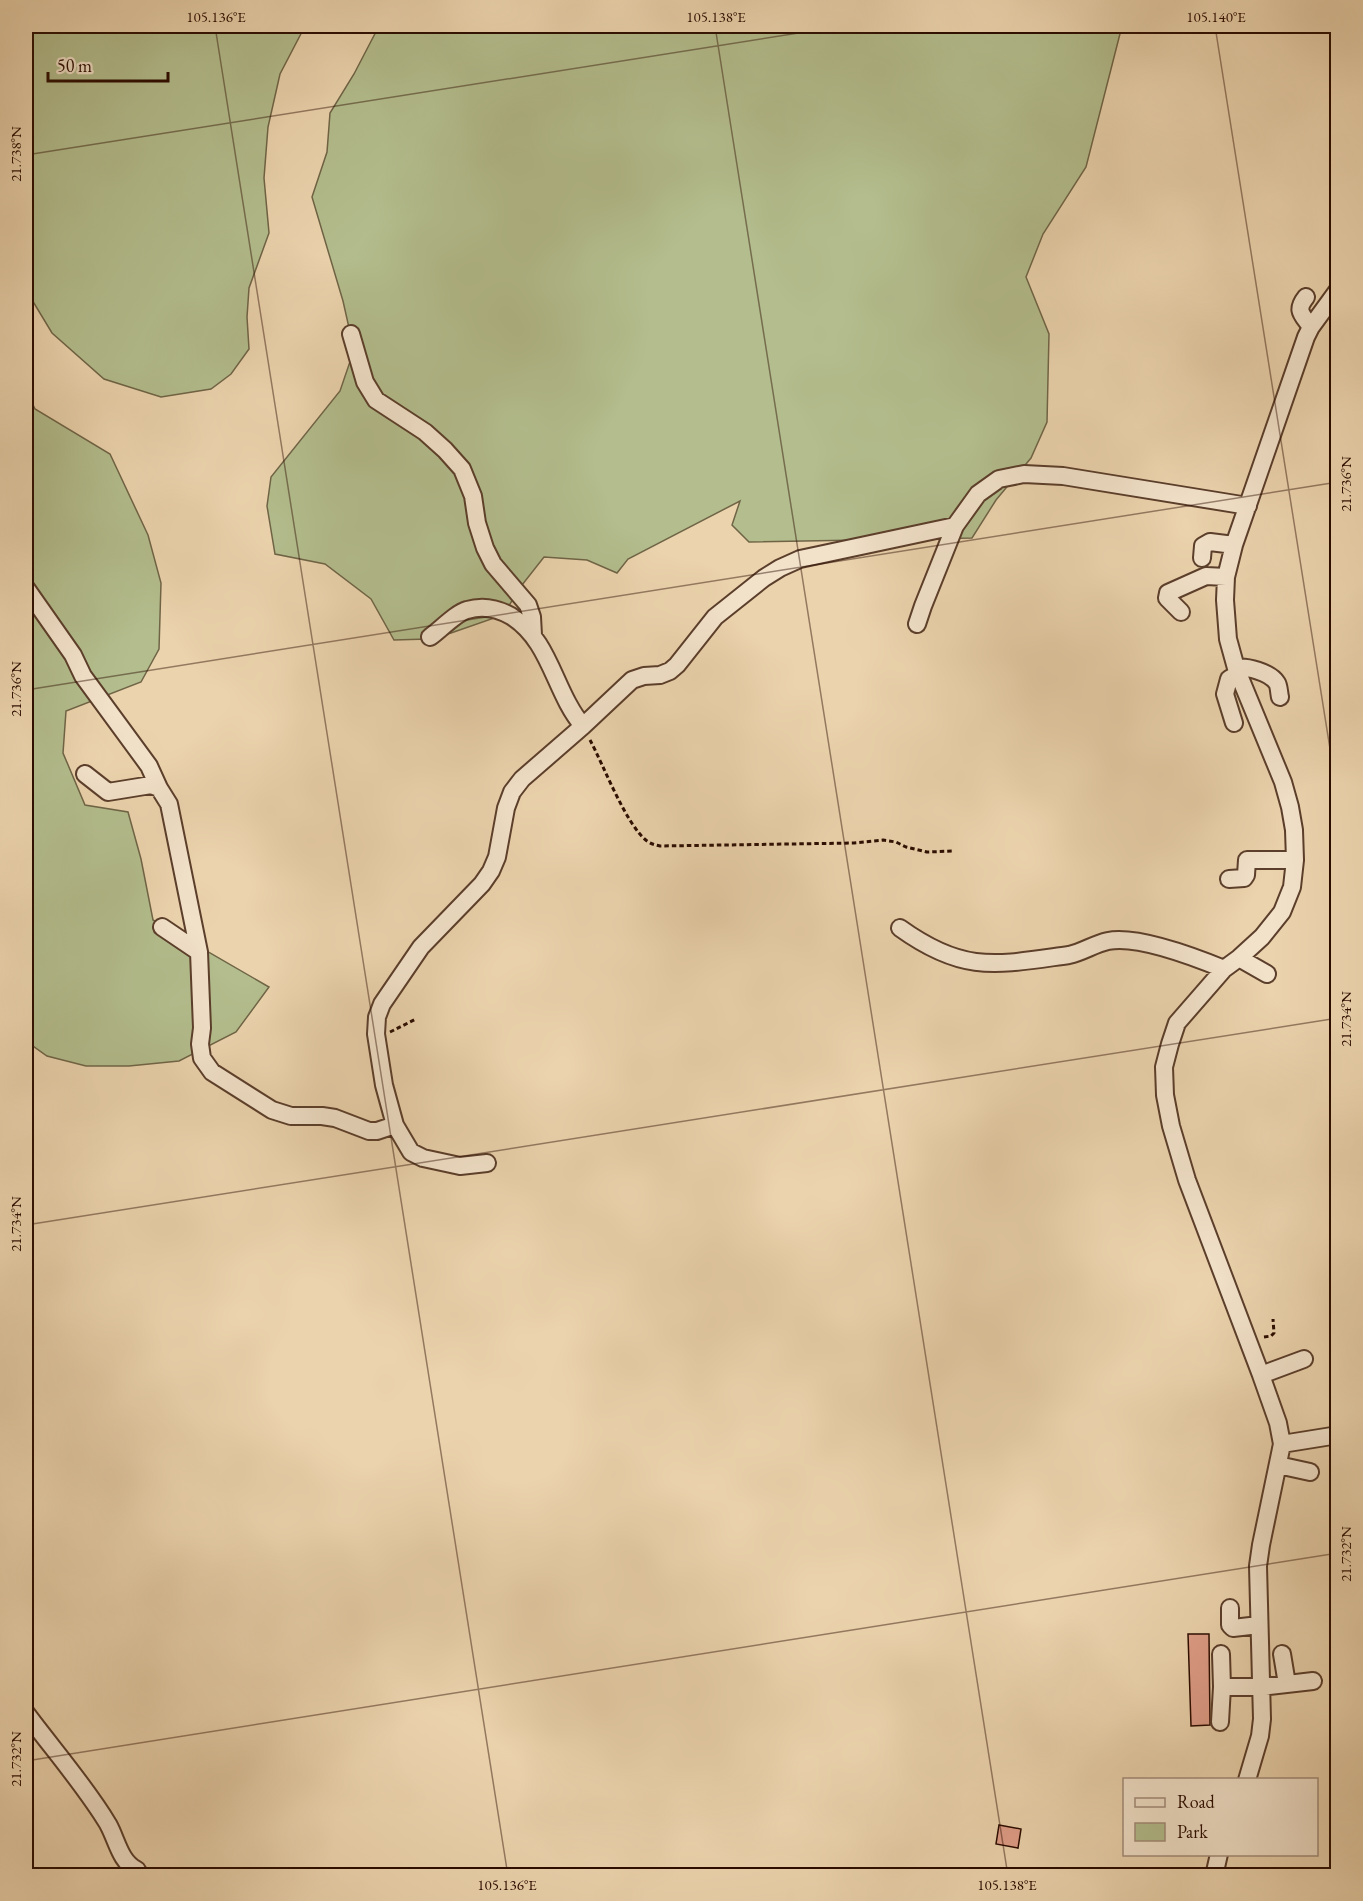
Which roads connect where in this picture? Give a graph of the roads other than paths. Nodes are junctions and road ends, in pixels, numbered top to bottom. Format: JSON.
{"nodes":[{"id":1,"x":1338,"y":291,"type":"edge"},
{"id":2,"x":1306,"y":297,"type":"dead end"},
{"id":3,"x":1311,"y":327,"type":"junction"},
{"id":4,"x":351,"y":334,"type":"dead end"},
{"id":5,"x":1248,"y":506,"type":"junction"},
{"id":6,"x":955,"y":526,"type":"junction"},
{"id":7,"x":1234,"y":545,"type":"junction"},
{"id":8,"x":1202,"y":558,"type":"dead end"},
{"id":9,"x":1226,"y":577,"type":"junction"},
{"id":10,"x":26,"y":588,"type":"edge"},
{"id":11,"x":1181,"y":612,"type":"dead end"},
{"id":12,"x":918,"y":624,"type":"dead end"},
{"id":13,"x":533,"y":635,"type":"junction"},
{"id":14,"x":430,"y":637,"type":"dead end"},
{"id":15,"x":1237,"y":671,"type":"junction"},
{"id":16,"x":1280,"y":697,"type":"dead end"},
{"id":17,"x":1233,"y":723,"type":"dead end"},
{"id":18,"x":583,"y":726,"type":"junction"},
{"id":19,"x":85,"y":774,"type":"dead end"},
{"id":20,"x":159,"y":788,"type":"junction"},
{"id":21,"x":1295,"y":860,"type":"junction"},
{"id":22,"x":1229,"y":879,"type":"dead end"},
{"id":23,"x":162,"y":927,"type":"dead end"},
{"id":24,"x":900,"y":928,"type":"dead end"},
{"id":25,"x":200,"y":952,"type":"junction"},
{"id":26,"x":1239,"y":958,"type":"junction"},
{"id":27,"x":1224,"y":969,"type":"junction"},
{"id":28,"x":1267,"y":974,"type":"dead end"},
{"id":29,"x":395,"y":1125,"type":"junction"},
{"id":30,"x":487,"y":1163,"type":"dead end"},
{"id":31,"x":1304,"y":1359,"type":"dead end"},
{"id":32,"x":1261,"y":1376,"type":"junction"},
{"id":33,"x":1338,"y":1435,"type":"edge"},
{"id":34,"x":1282,"y":1444,"type":"junction"},
{"id":35,"x":1278,"y":1465,"type":"junction"},
{"id":36,"x":1310,"y":1472,"type":"dead end"},
{"id":37,"x":1230,"y":1608,"type":"dead end"},
{"id":38,"x":1259,"y":1625,"type":"junction"},
{"id":39,"x":1221,"y":1654,"type":"dead end"},
{"id":40,"x":1282,"y":1654,"type":"dead end"},
{"id":41,"x":1313,"y":1681,"type":"dead end"},
{"id":42,"x":1287,"y":1684,"type":"junction"},
{"id":43,"x":1222,"y":1687,"type":"junction"},
{"id":44,"x":1261,"y":1687,"type":"junction"},
{"id":45,"x":26,"y":1713,"type":"edge"},
{"id":46,"x":1220,"y":1722,"type":"dead end"},
{"id":47,"x":1247,"y":1778,"type":"edge"},
{"id":48,"x":1219,"y":1856,"type":"edge"},
{"id":49,"x":137,"y":1870,"type":"dead end"},
{"id":50,"x":1214,"y":1875,"type":"edge"}],
"edges":[{"from":1,"to":3,"type":"street"},
{"from":2,"to":3,"type":"street"},
{"from":3,"to":5,"type":"street"},
{"from":4,"to":13,"type":"street"},
{"from":5,"to":6,"type":"street"},
{"from":5,"to":7,"type":"street"},
{"from":6,"to":12,"type":"street"},
{"from":6,"to":18,"type":"street"},
{"from":7,"to":8,"type":"street"},
{"from":7,"to":9,"type":"street"},
{"from":9,"to":11,"type":"street"},
{"from":9,"to":15,"type":"street"},
{"from":10,"to":20,"type":"street"},
{"from":13,"to":14,"type":"street"},
{"from":13,"to":18,"type":"street"},
{"from":15,"to":16,"type":"street"},
{"from":15,"to":17,"type":"street"},
{"from":15,"to":21,"type":"street"},
{"from":18,"to":29,"type":"street"},
{"from":19,"to":20,"type":"street"},
{"from":20,"to":25,"type":"street"},
{"from":21,"to":22,"type":"street"},
{"from":21,"to":26,"type":"street"},
{"from":23,"to":25,"type":"street"},
{"from":24,"to":27,"type":"street"},
{"from":25,"to":29,"type":"street"},
{"from":26,"to":27,"type":"street"},
{"from":26,"to":28,"type":"street"},
{"from":27,"to":32,"type":"street"},
{"from":29,"to":30,"type":"street"},
{"from":31,"to":32,"type":"street"},
{"from":32,"to":34,"type":"street"},
{"from":33,"to":34,"type":"street"},
{"from":34,"to":35,"type":"street"},
{"from":35,"to":36,"type":"street"},
{"from":35,"to":38,"type":"street"},
{"from":37,"to":38,"type":"street"},
{"from":38,"to":44,"type":"street"},
{"from":39,"to":43,"type":"street"},
{"from":40,"to":42,"type":"street"},
{"from":41,"to":42,"type":"street"},
{"from":42,"to":44,"type":"street"},
{"from":43,"to":44,"type":"street"},
{"from":43,"to":46,"type":"street"},
{"from":44,"to":47,"type":"street"},
{"from":45,"to":49,"type":"street"},
{"from":48,"to":50,"type":"street"}]}
